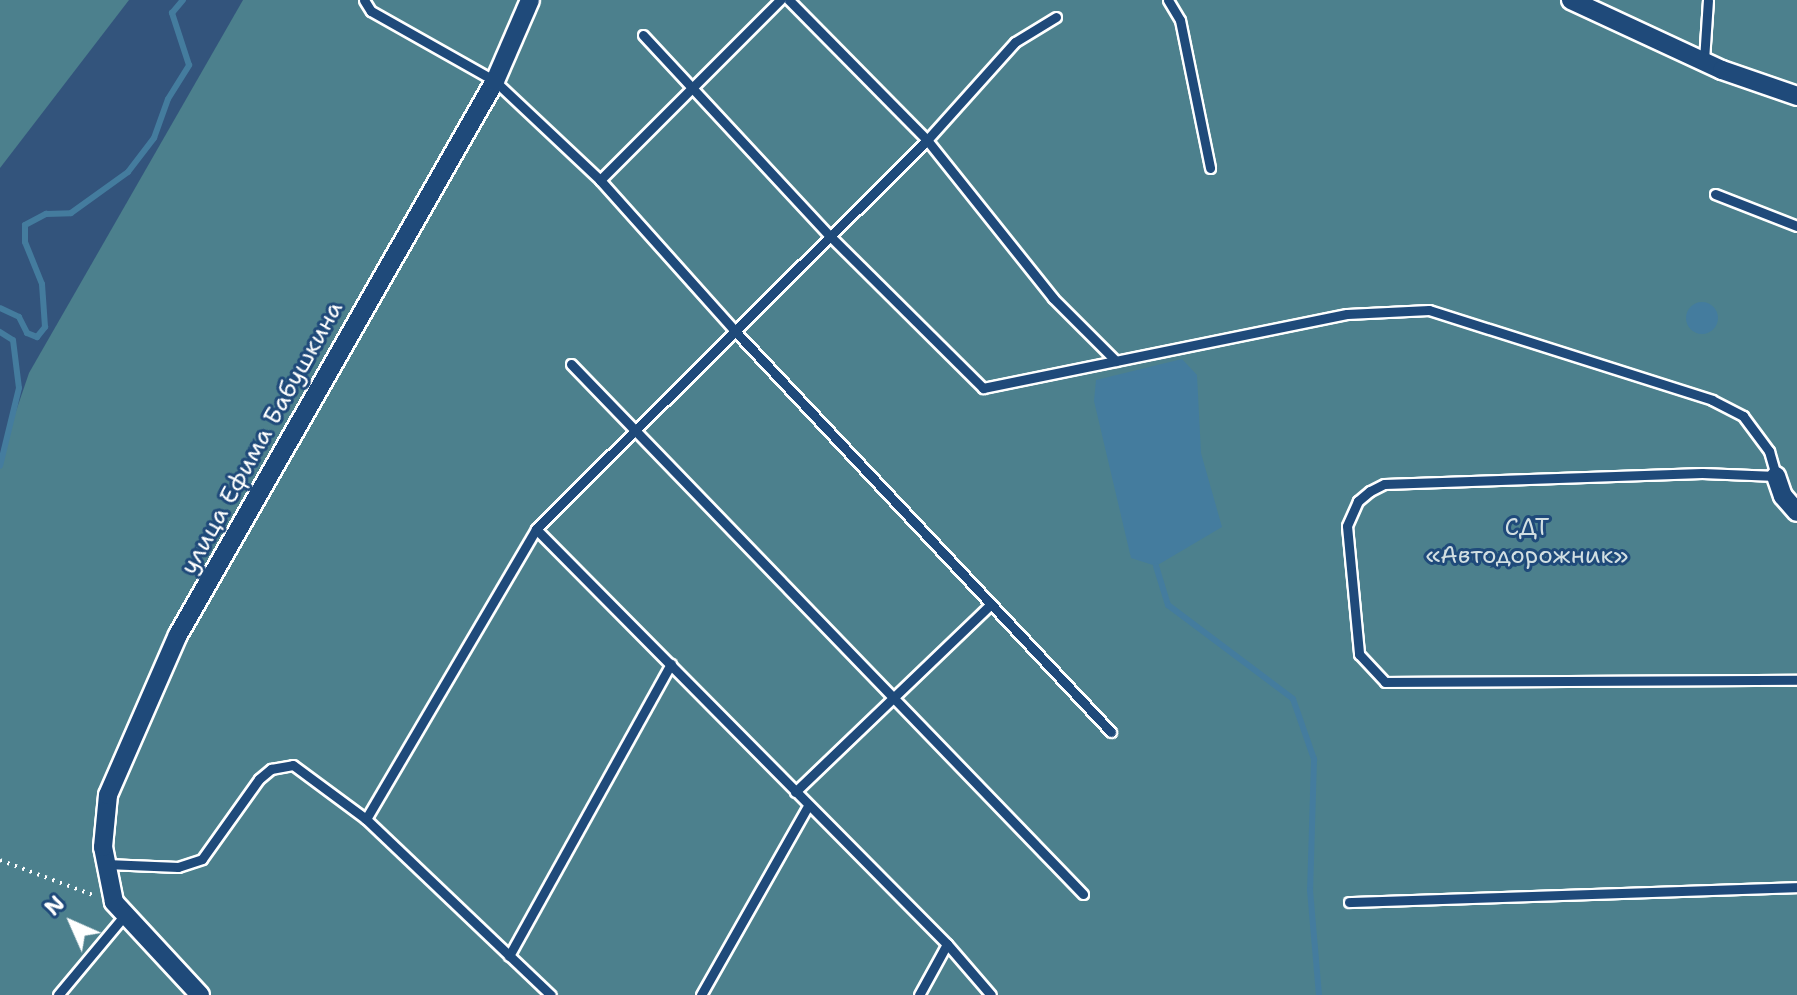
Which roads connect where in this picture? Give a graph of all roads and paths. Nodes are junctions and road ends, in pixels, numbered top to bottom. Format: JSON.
{"nodes":[{"id":1,"x":364,"y":0,"type":"edge"},
{"id":2,"x":530,"y":0,"type":"edge"},
{"id":3,"x":780,"y":0,"type":"edge"},
{"id":4,"x":789,"y":0,"type":"edge"},
{"id":5,"x":1168,"y":0,"type":"edge"},
{"id":6,"x":1571,"y":0,"type":"edge"},
{"id":7,"x":1708,"y":0,"type":"edge"},
{"id":8,"x":1056,"y":17,"type":"dead end"},
{"id":9,"x":643,"y":35,"type":"dead end"},
{"id":10,"x":1704,"y":60,"type":"junction"},
{"id":11,"x":495,"y":81,"type":"junction"},
{"id":12,"x":692,"y":88,"type":"junction"},
{"id":13,"x":1797,"y":96,"type":"edge"},
{"id":14,"x":927,"y":140,"type":"junction"},
{"id":15,"x":1210,"y":168,"type":"dead end"},
{"id":16,"x":600,"y":180,"type":"junction"},
{"id":17,"x":1715,"y":194,"type":"dead end"},
{"id":18,"x":1797,"y":226,"type":"edge"},
{"id":19,"x":830,"y":236,"type":"junction"},
{"id":20,"x":734,"y":330,"type":"junction"},
{"id":21,"x":1116,"y":361,"type":"junction"},
{"id":22,"x":571,"y":364,"type":"dead end"},
{"id":23,"x":632,"y":429,"type":"junction"},
{"id":24,"x":1776,"y":476,"type":"junction"},
{"id":25,"x":1797,"y":512,"type":"edge"},
{"id":26,"x":536,"y":529,"type":"junction"},
{"id":27,"x":989,"y":606,"type":"junction"},
{"id":28,"x":671,"y":664,"type":"junction"},
{"id":29,"x":1797,"y":680,"type":"edge"},
{"id":30,"x":891,"y":696,"type":"junction"},
{"id":31,"x":1111,"y":732,"type":"dead end"},
{"id":32,"x":795,"y":792,"type":"junction"},
{"id":33,"x":807,"y":808,"type":"junction"},
{"id":34,"x":366,"y":819,"type":"junction"},
{"id":35,"x":0,"y":860,"type":"edge"},
{"id":36,"x":104,"y":863,"type":"junction"},
{"id":37,"x":1797,"y":887,"type":"edge"},
{"id":38,"x":1083,"y":894,"type":"dead end"},
{"id":39,"x":1349,"y":902,"type":"dead end"},
{"id":40,"x":120,"y":909,"type":"junction"},
{"id":41,"x":947,"y":944,"type":"junction"},
{"id":42,"x":509,"y":956,"type":"junction"},
{"id":43,"x":58,"y":995,"type":"edge"},
{"id":44,"x":200,"y":995,"type":"edge"},
{"id":45,"x":551,"y":995,"type":"edge"},
{"id":46,"x":701,"y":995,"type":"edge"},
{"id":47,"x":919,"y":995,"type":"edge"},
{"id":48,"x":991,"y":995,"type":"edge"}],
"edges":[{"from":1,"to":11,"type":"lane"},
{"from":2,"to":11,"type":"street","name":"улица Ефима Бабушкина"},
{"from":3,"to":12,"type":"lane"},
{"from":4,"to":14,"type":"lane"},
{"from":5,"to":15,"type":"lane"},
{"from":6,"to":10,"type":"street"},
{"from":7,"to":10,"type":"lane"},
{"from":8,"to":14,"type":"lane"},
{"from":9,"to":12,"type":"lane"},
{"from":10,"to":13,"type":"street"},
{"from":11,"to":16,"type":"lane"},
{"from":11,"to":36,"type":"street","name":"улица Ефима Бабушкина"},
{"from":12,"to":16,"type":"lane"},
{"from":12,"to":19,"type":"lane"},
{"from":14,"to":19,"type":"lane"},
{"from":14,"to":21,"type":"lane"},
{"from":16,"to":20,"type":"lane"},
{"from":17,"to":18,"type":"lane"},
{"from":19,"to":20,"type":"lane"},
{"from":19,"to":21,"type":"lane"},
{"from":20,"to":23,"type":"lane"},
{"from":20,"to":27,"type":"lane"},
{"from":21,"to":24,"type":"lane"},
{"from":22,"to":23,"type":"lane"},
{"from":23,"to":26,"type":"lane"},
{"from":23,"to":30,"type":"lane"},
{"from":24,"to":25,"type":"street"},
{"from":24,"to":29,"type":"lane"},
{"from":26,"to":28,"type":"lane"},
{"from":26,"to":34,"type":"lane"},
{"from":27,"to":30,"type":"lane"},
{"from":27,"to":31,"type":"lane"},
{"from":28,"to":32,"type":"lane"},
{"from":28,"to":42,"type":"lane"},
{"from":30,"to":32,"type":"lane"},
{"from":30,"to":38,"type":"lane"},
{"from":32,"to":33,"type":"lane"},
{"from":33,"to":41,"type":"lane"},
{"from":33,"to":46,"type":"lane"},
{"from":34,"to":36,"type":"lane"},
{"from":34,"to":42,"type":"lane"},
{"from":35,"to":40,"type":"path"},
{"from":36,"to":40,"type":"street","name":"улица Ефима Бабушкина"},
{"from":37,"to":39,"type":"lane"},
{"from":40,"to":43,"type":"lane"},
{"from":40,"to":44,"type":"street"},
{"from":41,"to":47,"type":"lane"},
{"from":41,"to":48,"type":"lane"},
{"from":42,"to":45,"type":"lane"}]}
